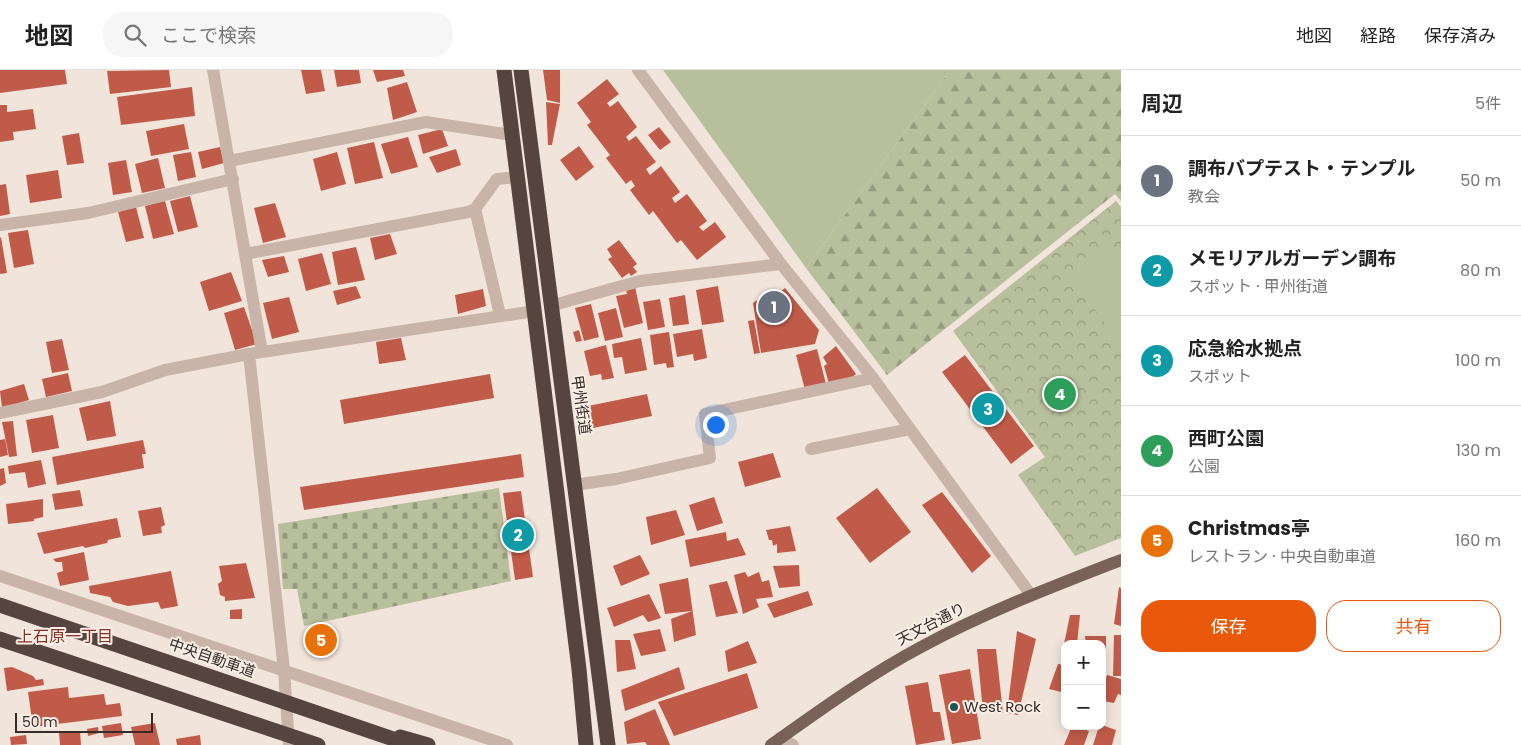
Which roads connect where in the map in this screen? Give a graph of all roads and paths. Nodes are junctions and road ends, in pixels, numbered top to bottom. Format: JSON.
{"nodes":[{"id":1,"x":213,"y":70,"type":"edge"},
{"id":2,"x":504,"y":70,"type":"edge"},
{"id":3,"x":521,"y":70,"type":"edge"},
{"id":4,"x":638,"y":70,"type":"edge"},
{"id":5,"x":512,"y":135,"type":"junction"},
{"id":6,"x":229,"y":161,"type":"junction"},
{"id":7,"x":518,"y":177,"type":"junction"},
{"id":8,"x":233,"y":179,"type":"junction"},
{"id":9,"x":475,"y":209,"type":"junction"},
{"id":10,"x":0,"y":225,"type":"edge"},
{"id":11,"x":246,"y":254,"type":"junction"},
{"id":12,"x":781,"y":264,"type":"junction"},
{"id":13,"x":550,"y":306,"type":"junction"},
{"id":14,"x":535,"y":311,"type":"junction"},
{"id":15,"x":500,"y":315,"type":"junction"},
{"id":16,"x":262,"y":352,"type":"junction"},
{"id":17,"x":249,"y":354,"type":"junction"},
{"id":18,"x":873,"y":378,"type":"junction"},
{"id":19,"x":0,"y":413,"type":"edge"},
{"id":20,"x":910,"y":429,"type":"junction"},
{"id":21,"x":811,"y":449,"type":"dead end"},
{"id":22,"x":574,"y":485,"type":"junction"},
{"id":23,"x":1121,"y":560,"type":"edge"},
{"id":24,"x":0,"y":576,"type":"edge"},
{"id":25,"x":1031,"y":595,"type":"junction"},
{"id":26,"x":0,"y":605,"type":"edge"},
{"id":27,"x":0,"y":639,"type":"edge"},
{"id":28,"x":284,"y":670,"type":"junction"},
{"id":29,"x":357,"y":725,"type":"junction"},
{"id":30,"x":775,"y":742,"type":"edge"},
{"id":31,"x":289,"y":745,"type":"edge"},
{"id":32,"x":318,"y":745,"type":"edge"},
{"id":33,"x":411,"y":745,"type":"edge"},
{"id":34,"x":428,"y":745,"type":"edge"},
{"id":35,"x":507,"y":745,"type":"edge"},
{"id":36,"x":586,"y":745,"type":"edge"},
{"id":37,"x":608,"y":745,"type":"edge"},
{"id":38,"x":793,"y":745,"type":"edge"}],
"edges":[{"from":1,"to":6,"type":"street"},
{"from":2,"to":5,"type":"highway"},
{"from":3,"to":13,"type":"highway","name":"甲州街道"},
{"from":4,"to":12,"type":"street"},
{"from":5,"to":6,"type":"street"},
{"from":5,"to":7,"type":"highway"},
{"from":6,"to":8,"type":"street"},
{"from":7,"to":9,"type":"street"},
{"from":7,"to":14,"type":"highway"},
{"from":8,"to":10,"type":"street"},
{"from":8,"to":11,"type":"street"},
{"from":9,"to":11,"type":"street"},
{"from":9,"to":15,"type":"street"},
{"from":11,"to":16,"type":"street"},
{"from":12,"to":13,"type":"street"},
{"from":12,"to":18,"type":"street"},
{"from":13,"to":22,"type":"highway","name":"甲州街道"},
{"from":14,"to":15,"type":"street"},
{"from":14,"to":36,"type":"highway"},
{"from":15,"to":16,"type":"street"},
{"from":16,"to":17,"type":"street"},
{"from":17,"to":19,"type":"street"},
{"from":17,"to":28,"type":"street"},
{"from":18,"to":20,"type":"street"},
{"from":18,"to":22,"type":"street"},
{"from":20,"to":21,"type":"street"},
{"from":20,"to":25,"type":"street"},
{"from":22,"to":37,"type":"highway","name":"甲州街道"},
{"from":23,"to":25,"type":"main road","name":"天文台通り"},
{"from":24,"to":28,"type":"street"},
{"from":25,"to":30,"type":"main road","name":"天文台通り"},
{"from":26,"to":29,"type":"highway","name":"中央自動車道","bridge":true},
{"from":27,"to":32,"type":"highway","bridge":true},
{"from":28,"to":31,"type":"street"},
{"from":28,"to":35,"type":"street"},
{"from":29,"to":33,"type":"highway","name":"中央自動車道","bridge":true},
{"from":29,"to":34,"type":"highway","bridge":true},
{"from":30,"to":38,"type":"street"}]}
